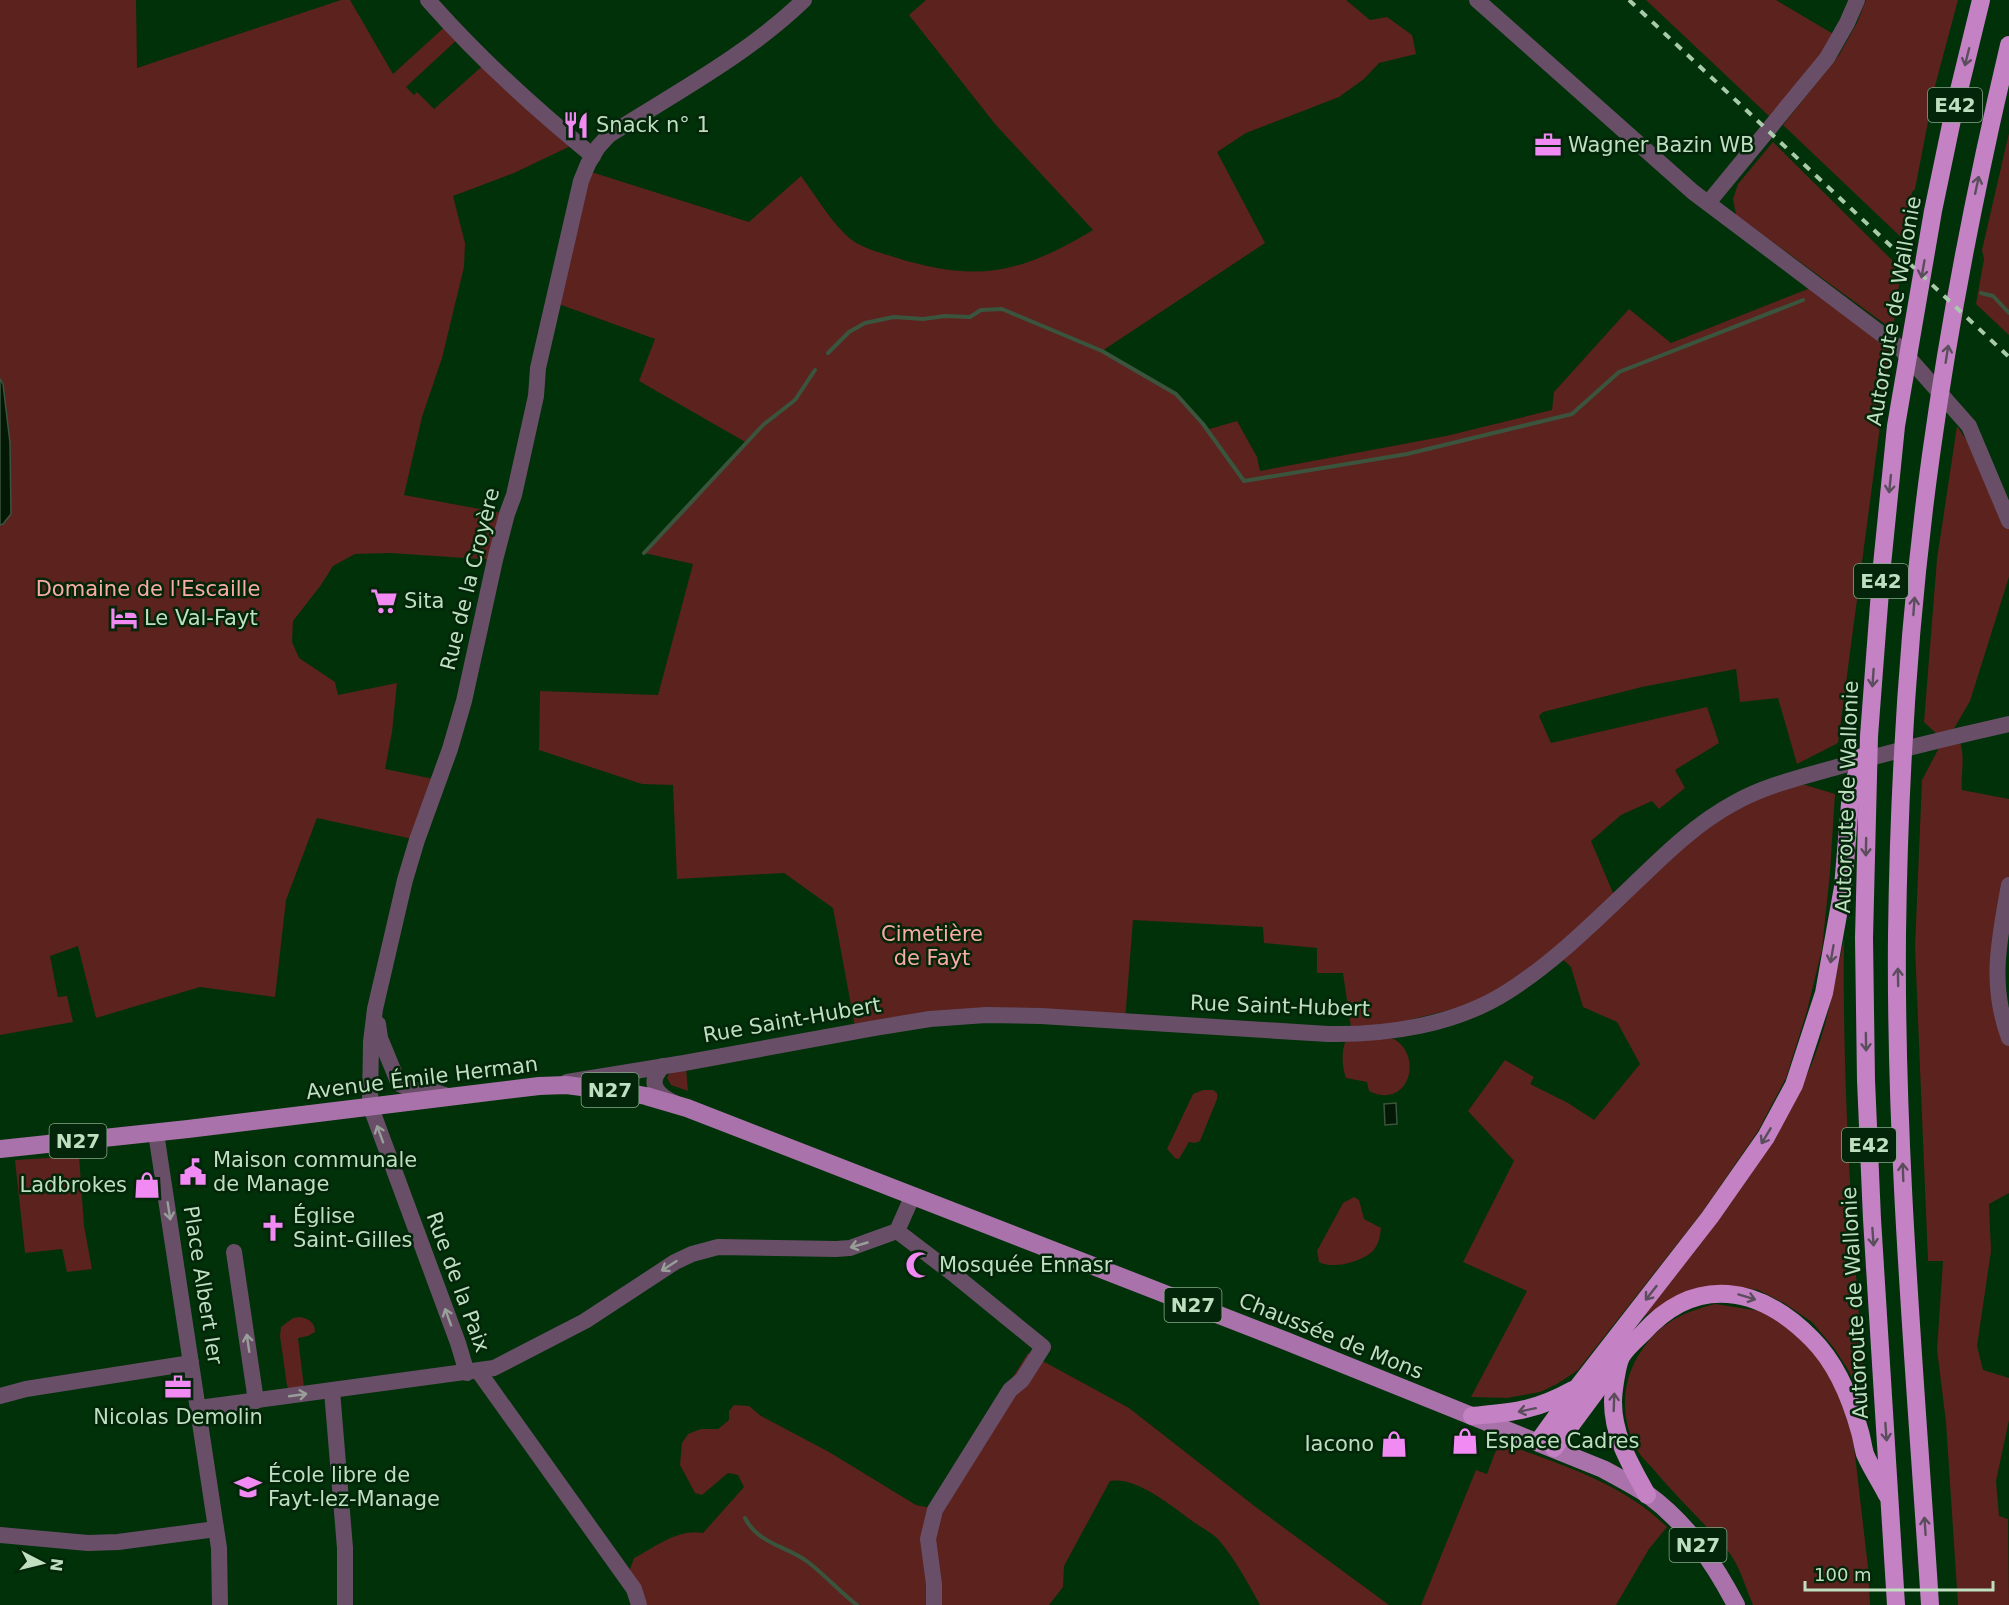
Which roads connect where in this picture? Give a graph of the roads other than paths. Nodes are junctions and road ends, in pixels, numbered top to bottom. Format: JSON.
{"nodes":[{"id":1,"x":428,"y":0,"type":"edge"},
{"id":2,"x":804,"y":0,"type":"edge"},
{"id":3,"x":1476,"y":0,"type":"edge"},
{"id":4,"x":1857,"y":0,"type":"edge"},
{"id":5,"x":1982,"y":0,"type":"edge"},
{"id":6,"x":2009,"y":45,"type":"edge"},
{"id":7,"x":593,"y":156,"type":"junction"},
{"id":8,"x":1708,"y":204,"type":"junction"},
{"id":9,"x":2009,"y":521,"type":"edge"},
{"id":10,"x":2009,"y":724,"type":"edge"},
{"id":11,"x":1859,"y":790,"type":"junction"},
{"id":12,"x":2009,"y":885,"type":"edge"},
{"id":13,"x":375,"y":1009,"type":"junction"},
{"id":14,"x":2009,"y":1038,"type":"edge"},
{"id":15,"x":660,"y":1071,"type":"junction"},
{"id":16,"x":622,"y":1073,"type":"junction"},
{"id":17,"x":539,"y":1086,"type":"junction"},
{"id":18,"x":618,"y":1091,"type":"junction"},
{"id":19,"x":448,"y":1096,"type":"junction"},
{"id":20,"x":370,"y":1106,"type":"junction"},
{"id":21,"x":687,"y":1108,"type":"junction"},
{"id":22,"x":156,"y":1133,"type":"junction"},
{"id":23,"x":0,"y":1149,"type":"edge"},
{"id":24,"x":838,"y":1165,"type":"joint"},
{"id":25,"x":913,"y":1195,"type":"junction"},
{"id":26,"x":897,"y":1231,"type":"junction"},
{"id":27,"x":234,"y":1252,"type":"dead end"},
{"id":28,"x":1621,"y":1358,"type":"junction"},
{"id":29,"x":191,"y":1363,"type":"junction"},
{"id":30,"x":473,"y":1372,"type":"junction"},
{"id":31,"x":1577,"y":1388,"type":"junction"},
{"id":32,"x":332,"y":1391,"type":"junction"},
{"id":33,"x":0,"y":1396,"type":"edge"},
{"id":34,"x":256,"y":1401,"type":"junction"},
{"id":35,"x":199,"y":1408,"type":"junction"},
{"id":36,"x":1472,"y":1416,"type":"junction"},
{"id":37,"x":1546,"y":1445,"type":"junction"},
{"id":38,"x":1647,"y":1495,"type":"junction"},
{"id":39,"x":1890,"y":1502,"type":"junction"},
{"id":40,"x":216,"y":1529,"type":"junction"},
{"id":41,"x":0,"y":1535,"type":"edge"},
{"id":42,"x":220,"y":1605,"type":"edge"},
{"id":43,"x":345,"y":1605,"type":"edge"},
{"id":44,"x":639,"y":1605,"type":"edge"},
{"id":45,"x":934,"y":1605,"type":"edge"},
{"id":46,"x":1736,"y":1605,"type":"edge"},
{"id":47,"x":1896,"y":1605,"type":"edge"},
{"id":48,"x":1930,"y":1605,"type":"edge"}],
"edges":[{"from":1,"to":7,"type":"street"},
{"from":2,"to":7,"type":"street","name":"Rue de la Croyère"},
{"from":3,"to":8,"type":"street"},
{"from":4,"to":8,"type":"street"},
{"from":5,"to":11,"type":"highway","name":"Autoroute de Wallonie","number":"E42","one_way":true},
{"from":48,"to":6,"type":"highway","number":"E42","one_way":true},
{"from":7,"to":13,"type":"street","name":"Rue de la Croyère"},
{"from":8,"to":9,"type":"street"},
{"from":10,"to":15,"type":"street","name":"Rue Saint-Hubert"},
{"from":11,"to":31,"type":"highway","one_way":true},
{"from":11,"to":39,"type":"highway","name":"Autoroute de Wallonie","number":"E42","one_way":true},
{"from":12,"to":14,"type":"street"},
{"from":13,"to":19,"type":"street","name":"Rue de la Croyère"},
{"from":13,"to":20,"type":"street","name":"Rue de la Croyère"},
{"from":15,"to":16,"type":"street","name":"Rue Saint-Hubert"},
{"from":15,"to":18,"type":"street"},
{"from":15,"to":21,"type":"street"},
{"from":16,"to":17,"type":"street","name":"Rue Saint-Hubert"},
{"from":16,"to":18,"type":"street"},
{"from":17,"to":18,"type":"main road","name":"Avenue Émile Herman","number":"N27"},
{"from":17,"to":19,"type":"main road","name":"Avenue Émile Herman","number":"N27"},
{"from":18,"to":21,"type":"main road","name":"Avenue Émile Herman","number":"N27"},
{"from":19,"to":20,"type":"main road","name":"Avenue Émile Herman","number":"N27"},
{"from":20,"to":22,"type":"main road","name":"Avenue Émile Herman","number":"N27"},
{"from":30,"to":20,"type":"street","name":"Rue de la Paix","one_way":true},
{"from":21,"to":24,"type":"main road","name":"Avenue Émile Herman","number":"N27"},
{"from":22,"to":23,"type":"main road","name":"Avenue Émile Herman","number":"N27"},
{"from":22,"to":29,"type":"street","name":"Place Albert Ier","one_way":true},
{"from":24,"to":25,"type":"main road","name":"Chaussée de Mons","number":"N27"},
{"from":25,"to":26,"type":"street"},
{"from":25,"to":36,"type":"main road","name":"Chaussée de Mons","number":"N27"},
{"from":26,"to":30,"type":"street","one_way":true},
{"from":26,"to":45,"type":"street"},
{"from":34,"to":27,"type":"street","name":"Place Albert Ier","one_way":true},
{"from":28,"to":37,"type":"highway"},
{"from":38,"to":28,"type":"highway","one_way":true},
{"from":28,"to":39,"type":"highway","one_way":true},
{"from":29,"to":33,"type":"street"},
{"from":29,"to":35,"type":"street","name":"Place Albert Ier"},
{"from":30,"to":32,"type":"street"},
{"from":30,"to":44,"type":"street","name":"Rue de la Paix"},
{"from":31,"to":36,"type":"highway","one_way":true},
{"from":31,"to":37,"type":"highway"},
{"from":34,"to":32,"type":"street","one_way":true},
{"from":32,"to":43,"type":"street"},
{"from":34,"to":35,"type":"street"},
{"from":35,"to":40,"type":"street","name":"Place Albert Ier"},
{"from":36,"to":37,"type":"main road","number":"N27"},
{"from":37,"to":38,"type":"main road","number":"N27"},
{"from":38,"to":46,"type":"main road","number":"N27"},
{"from":39,"to":47,"type":"highway","name":"Autoroute de Wallonie","number":"E42"},
{"from":40,"to":41,"type":"street"},
{"from":40,"to":42,"type":"street","name":"Place Albert Ier"}]}
